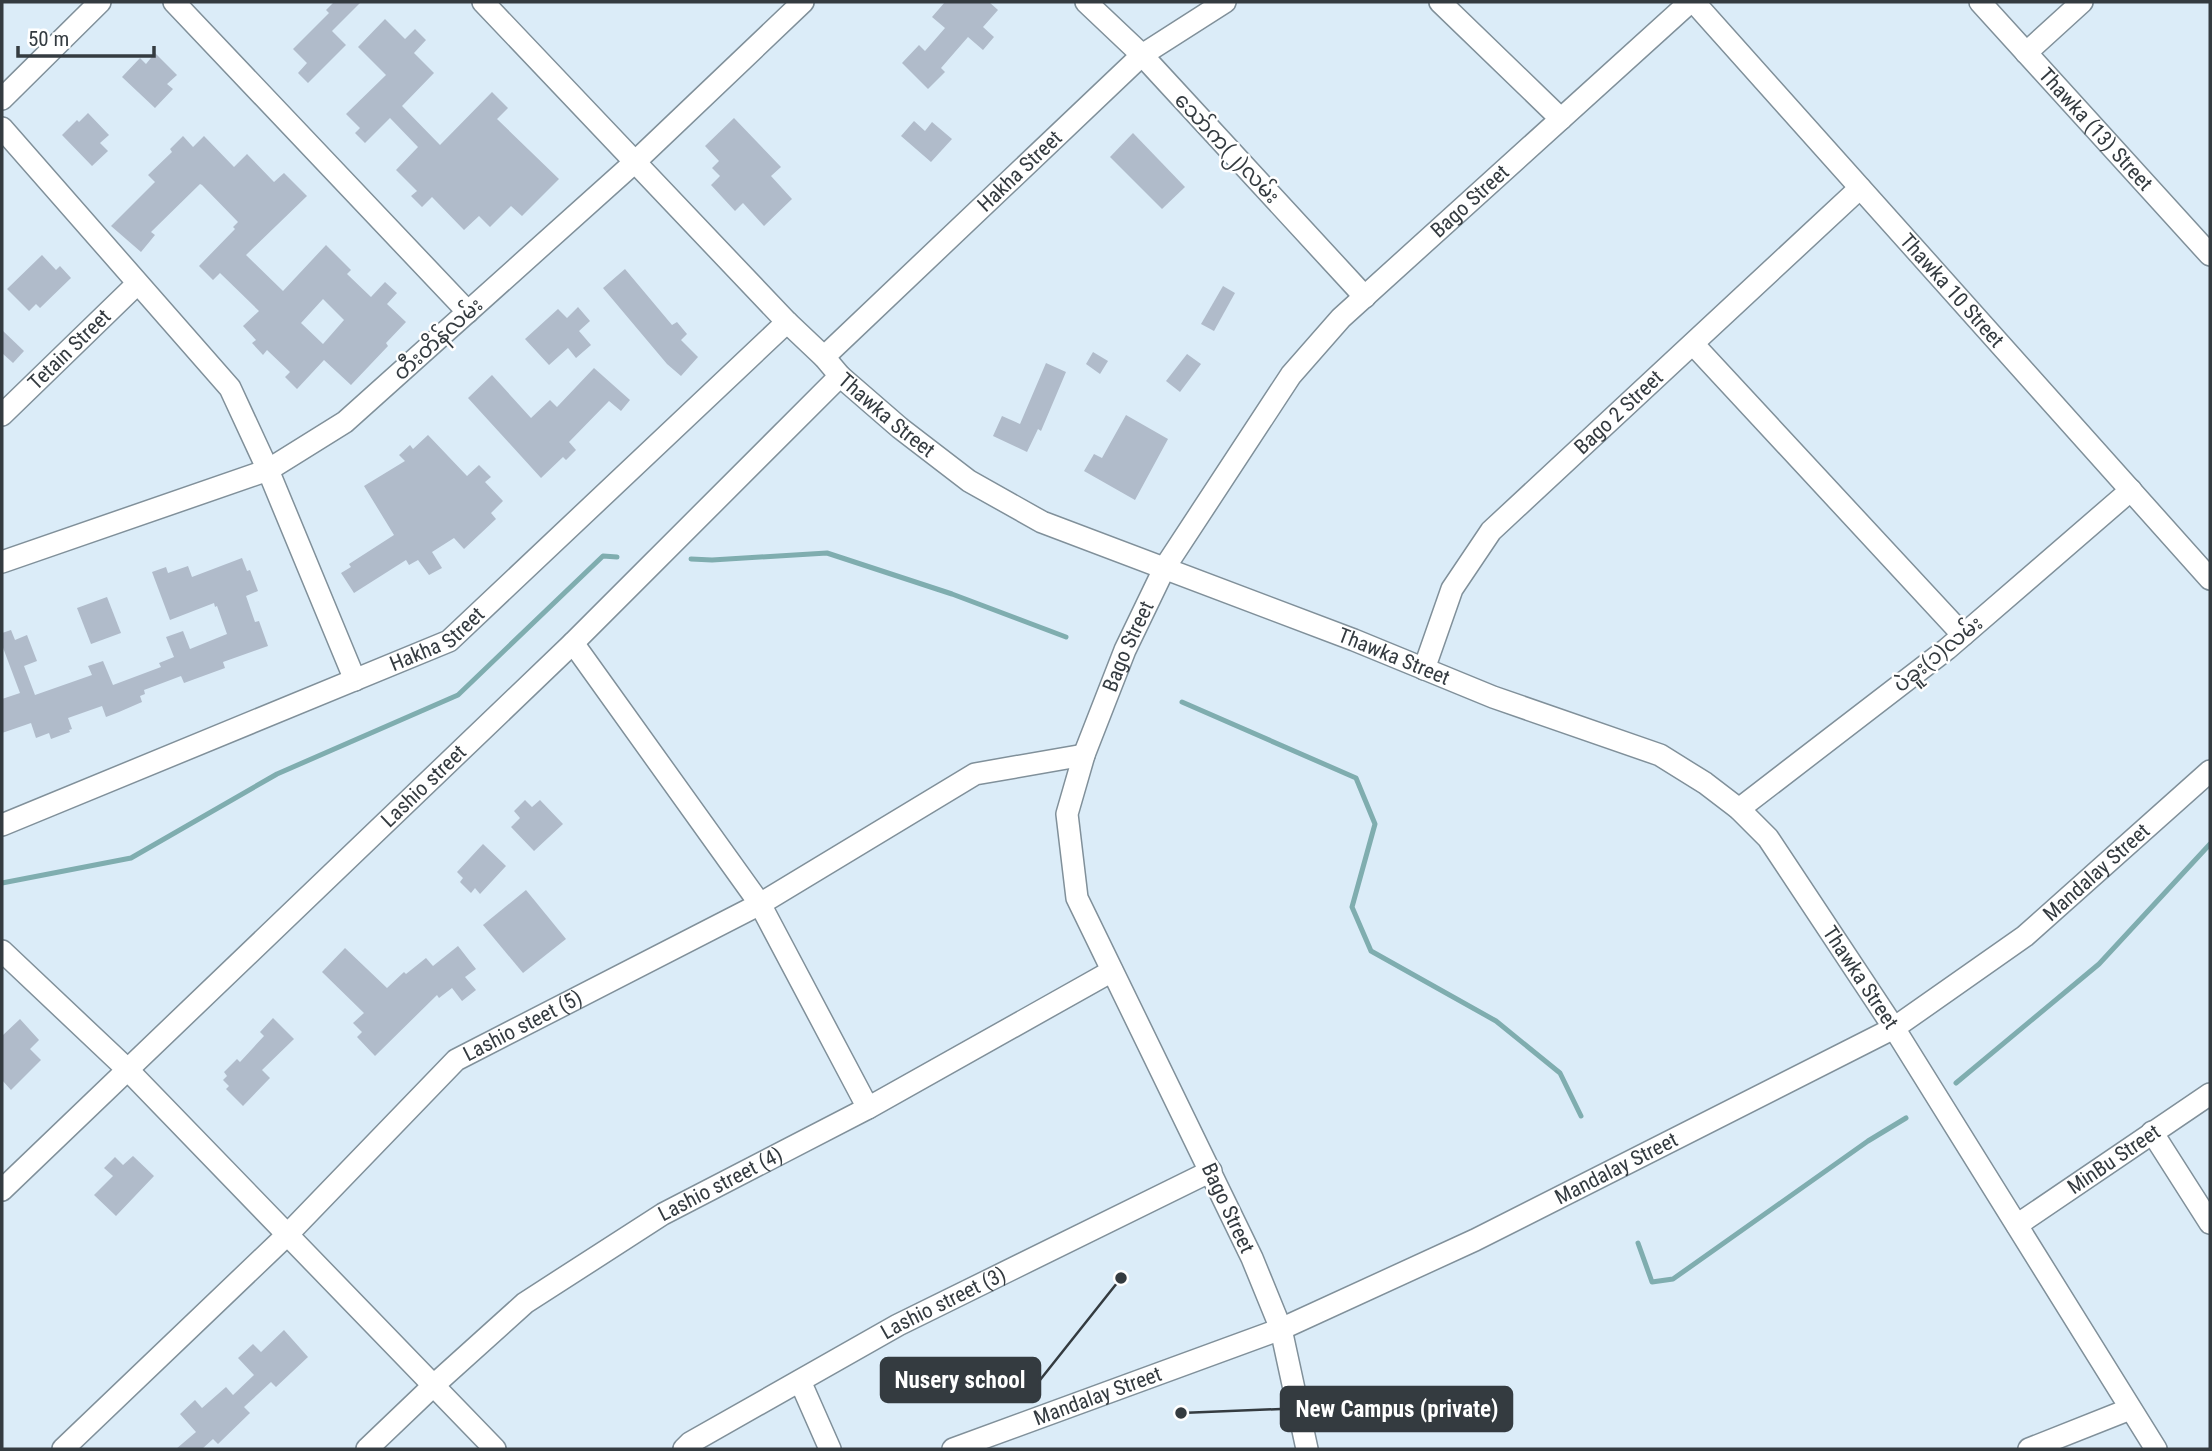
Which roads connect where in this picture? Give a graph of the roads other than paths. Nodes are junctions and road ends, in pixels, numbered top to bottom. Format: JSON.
{"nodes":[{"id":1,"x":100,"y":2,"type":"edge"},
{"id":2,"x":174,"y":2,"type":"edge"},
{"id":3,"x":483,"y":2,"type":"edge"},
{"id":4,"x":803,"y":2,"type":"edge"},
{"id":5,"x":1086,"y":2,"type":"edge"},
{"id":6,"x":1225,"y":2,"type":"edge"},
{"id":7,"x":1440,"y":2,"type":"edge"},
{"id":8,"x":1692,"y":2,"type":"edge"},
{"id":9,"x":1980,"y":2,"type":"edge"},
{"id":10,"x":2082,"y":2,"type":"edge"},
{"id":11,"x":2026,"y":52,"type":"junction"},
{"id":12,"x":1142,"y":55,"type":"junction"},
{"id":13,"x":2,"y":99,"type":"edge"},
{"id":14,"x":1561,"y":119,"type":"junction"},
{"id":15,"x":2,"y":128,"type":"edge"},
{"id":16,"x":636,"y":161,"type":"junction"},
{"id":17,"x":1860,"y":188,"type":"junction"},
{"id":18,"x":2210,"y":255,"type":"edge"},
{"id":19,"x":136,"y":284,"type":"junction"},
{"id":20,"x":1365,"y":297,"type":"junction"},
{"id":21,"x":468,"y":312,"type":"junction"},
{"id":22,"x":787,"y":322,"type":"junction"},
{"id":23,"x":1693,"y":344,"type":"junction"},
{"id":24,"x":824,"y":357,"type":"junction"},
{"id":25,"x":840,"y":376,"type":"junction"},
{"id":26,"x":2,"y":415,"type":"edge"},
{"id":27,"x":268,"y":470,"type":"junction"},
{"id":28,"x":2131,"y":490,"type":"junction"},
{"id":29,"x":2,"y":562,"type":"edge"},
{"id":30,"x":1165,"y":568,"type":"junction"},
{"id":31,"x":2210,"y":579,"type":"edge"},
{"id":32,"x":1963,"y":635,"type":"junction"},
{"id":33,"x":573,"y":643,"type":"junction"},
{"id":34,"x":1423,"y":669,"type":"junction"},
{"id":35,"x":355,"y":680,"type":"junction"},
{"id":36,"x":1084,"y":755,"type":"junction"},
{"id":37,"x":2210,"y":771,"type":"edge"},
{"id":38,"x":1739,"y":809,"type":"junction"},
{"id":39,"x":2,"y":825,"type":"edge"},
{"id":40,"x":760,"y":904,"type":"junction"},
{"id":41,"x":2,"y":951,"type":"edge"},
{"id":42,"x":1112,"y":971,"type":"junction"},
{"id":43,"x":1894,"y":1028,"type":"junction"},
{"id":44,"x":127,"y":1069,"type":"junction"},
{"id":45,"x":2210,"y":1094,"type":"edge"},
{"id":46,"x":868,"y":1108,"type":"junction"},
{"id":47,"x":2152,"y":1132,"type":"junction"},
{"id":48,"x":1211,"y":1171,"type":"junction"},
{"id":49,"x":2,"y":1190,"type":"edge"},
{"id":50,"x":2210,"y":1223,"type":"edge"},
{"id":51,"x":2017,"y":1225,"type":"junction"},
{"id":52,"x":288,"y":1234,"type":"junction"},
{"id":53,"x":1281,"y":1329,"type":"junction"},
{"id":54,"x":800,"y":1381,"type":"junction"},
{"id":55,"x":434,"y":1385,"type":"junction"},
{"id":56,"x":2130,"y":1409,"type":"junction"},
{"id":57,"x":63,"y":1449,"type":"edge"},
{"id":58,"x":367,"y":1449,"type":"edge"},
{"id":59,"x":495,"y":1449,"type":"edge"},
{"id":60,"x":684,"y":1449,"type":"edge"},
{"id":61,"x":830,"y":1449,"type":"edge"},
{"id":62,"x":953,"y":1449,"type":"edge"},
{"id":63,"x":1307,"y":1449,"type":"edge"},
{"id":64,"x":2029,"y":1449,"type":"edge"},
{"id":65,"x":2156,"y":1449,"type":"edge"}],
"edges":[{"from":1,"to":13,"type":"street"},
{"from":2,"to":21,"type":"street"},
{"from":3,"to":16,"type":"street","name":"Thawka Street"},
{"from":4,"to":16,"type":"street","name":"တီးတိန်လမ်း"},
{"from":5,"to":12,"type":"street","name":"သော်က(၂)လမ်း"},
{"from":6,"to":12,"type":"street","name":"Hakha Street"},
{"from":7,"to":14,"type":"street"},
{"from":8,"to":14,"type":"street","name":"Bago Street"},
{"from":8,"to":17,"type":"street","name":"Thawka 10 Street"},
{"from":9,"to":11,"type":"street","name":"Thawka (13) Street"},
{"from":10,"to":11,"type":"street"},
{"from":11,"to":18,"type":"street","name":"Thawka (13) Street"},
{"from":12,"to":20,"type":"street","name":"သော်က(၂)လမ်း"},
{"from":12,"to":24,"type":"street","name":"Hakha Street"},
{"from":14,"to":20,"type":"street","name":"Bago Street"},
{"from":15,"to":19,"type":"street"},
{"from":16,"to":21,"type":"street","name":"တီးတိန်လမ်း"},
{"from":16,"to":22,"type":"street","name":"Thawka Street"},
{"from":17,"to":23,"type":"street","name":"Bago 2 Street"},
{"from":17,"to":28,"type":"street","name":"Thawka 10 Street"},
{"from":19,"to":26,"type":"street","name":"Tetain Street"},
{"from":19,"to":27,"type":"street"},
{"from":20,"to":30,"type":"street","name":"Bago Street"},
{"from":21,"to":27,"type":"street","name":"တီးတိန်လမ်း"},
{"from":22,"to":24,"type":"street","name":"Thawka Street"},
{"from":22,"to":35,"type":"street","name":"Hakha Street"},
{"from":23,"to":32,"type":"street"},
{"from":23,"to":34,"type":"street","name":"Bago 2 Street"},
{"from":24,"to":25,"type":"street","name":"Thawka Street"},
{"from":25,"to":30,"type":"street","name":"Thawka Street"},
{"from":25,"to":33,"type":"street","name":"Lashio street"},
{"from":27,"to":29,"type":"street","name":"တီးတိန်လမ်း"},
{"from":27,"to":35,"type":"street"},
{"from":28,"to":31,"type":"street","name":"Thawka 10 Street"},
{"from":28,"to":32,"type":"street","name":"ပဲခူး(၁)လမ်း"},
{"from":30,"to":34,"type":"street","name":"Thawka Street"},
{"from":30,"to":36,"type":"street","name":"Bago Street"},
{"from":32,"to":38,"type":"street","name":"ပဲခူး(၁)လမ်း"},
{"from":33,"to":40,"type":"street"},
{"from":33,"to":44,"type":"street","name":"Lashio street"},
{"from":34,"to":38,"type":"street","name":"Thawka Street"},
{"from":35,"to":39,"type":"street","name":"Hakha Street"},
{"from":36,"to":40,"type":"street","name":"Lashio steet (5)"},
{"from":36,"to":42,"type":"street","name":"Bago Street"},
{"from":37,"to":43,"type":"street","name":"Mandalay Street"},
{"from":38,"to":43,"type":"street","name":"Thawka Street"},
{"from":40,"to":46,"type":"street"},
{"from":40,"to":52,"type":"street","name":"Lashio steet (5)"},
{"from":41,"to":44,"type":"street"},
{"from":42,"to":46,"type":"street","name":"Lashio street (4)"},
{"from":42,"to":48,"type":"street","name":"Bago Street"},
{"from":43,"to":51,"type":"street","name":"Thawka Street"},
{"from":43,"to":53,"type":"street","name":"Mandalay Street"},
{"from":44,"to":49,"type":"street","name":"Lashio street"},
{"from":44,"to":52,"type":"street"},
{"from":45,"to":47,"type":"street","name":"MinBu Street"},
{"from":46,"to":55,"type":"street","name":"Lashio street (4)"},
{"from":47,"to":50,"type":"street"},
{"from":47,"to":51,"type":"street","name":"MinBu Street"},
{"from":48,"to":53,"type":"street","name":"Bago Street"},
{"from":48,"to":54,"type":"street","name":"Lashio street (3)"},
{"from":51,"to":56,"type":"street","name":"Thawka Street"},
{"from":52,"to":55,"type":"street"},
{"from":52,"to":57,"type":"street","name":"Lashio steet (5)"},
{"from":53,"to":62,"type":"street","name":"Mandalay Street"},
{"from":53,"to":63,"type":"street","name":"Bago Street"},
{"from":54,"to":60,"type":"street","name":"Lashio street (3)"},
{"from":54,"to":61,"type":"street"},
{"from":55,"to":58,"type":"street","name":"Lashio street (4)"},
{"from":55,"to":59,"type":"street"},
{"from":56,"to":64,"type":"street"},
{"from":56,"to":65,"type":"street","name":"Thawka Street"}]}
